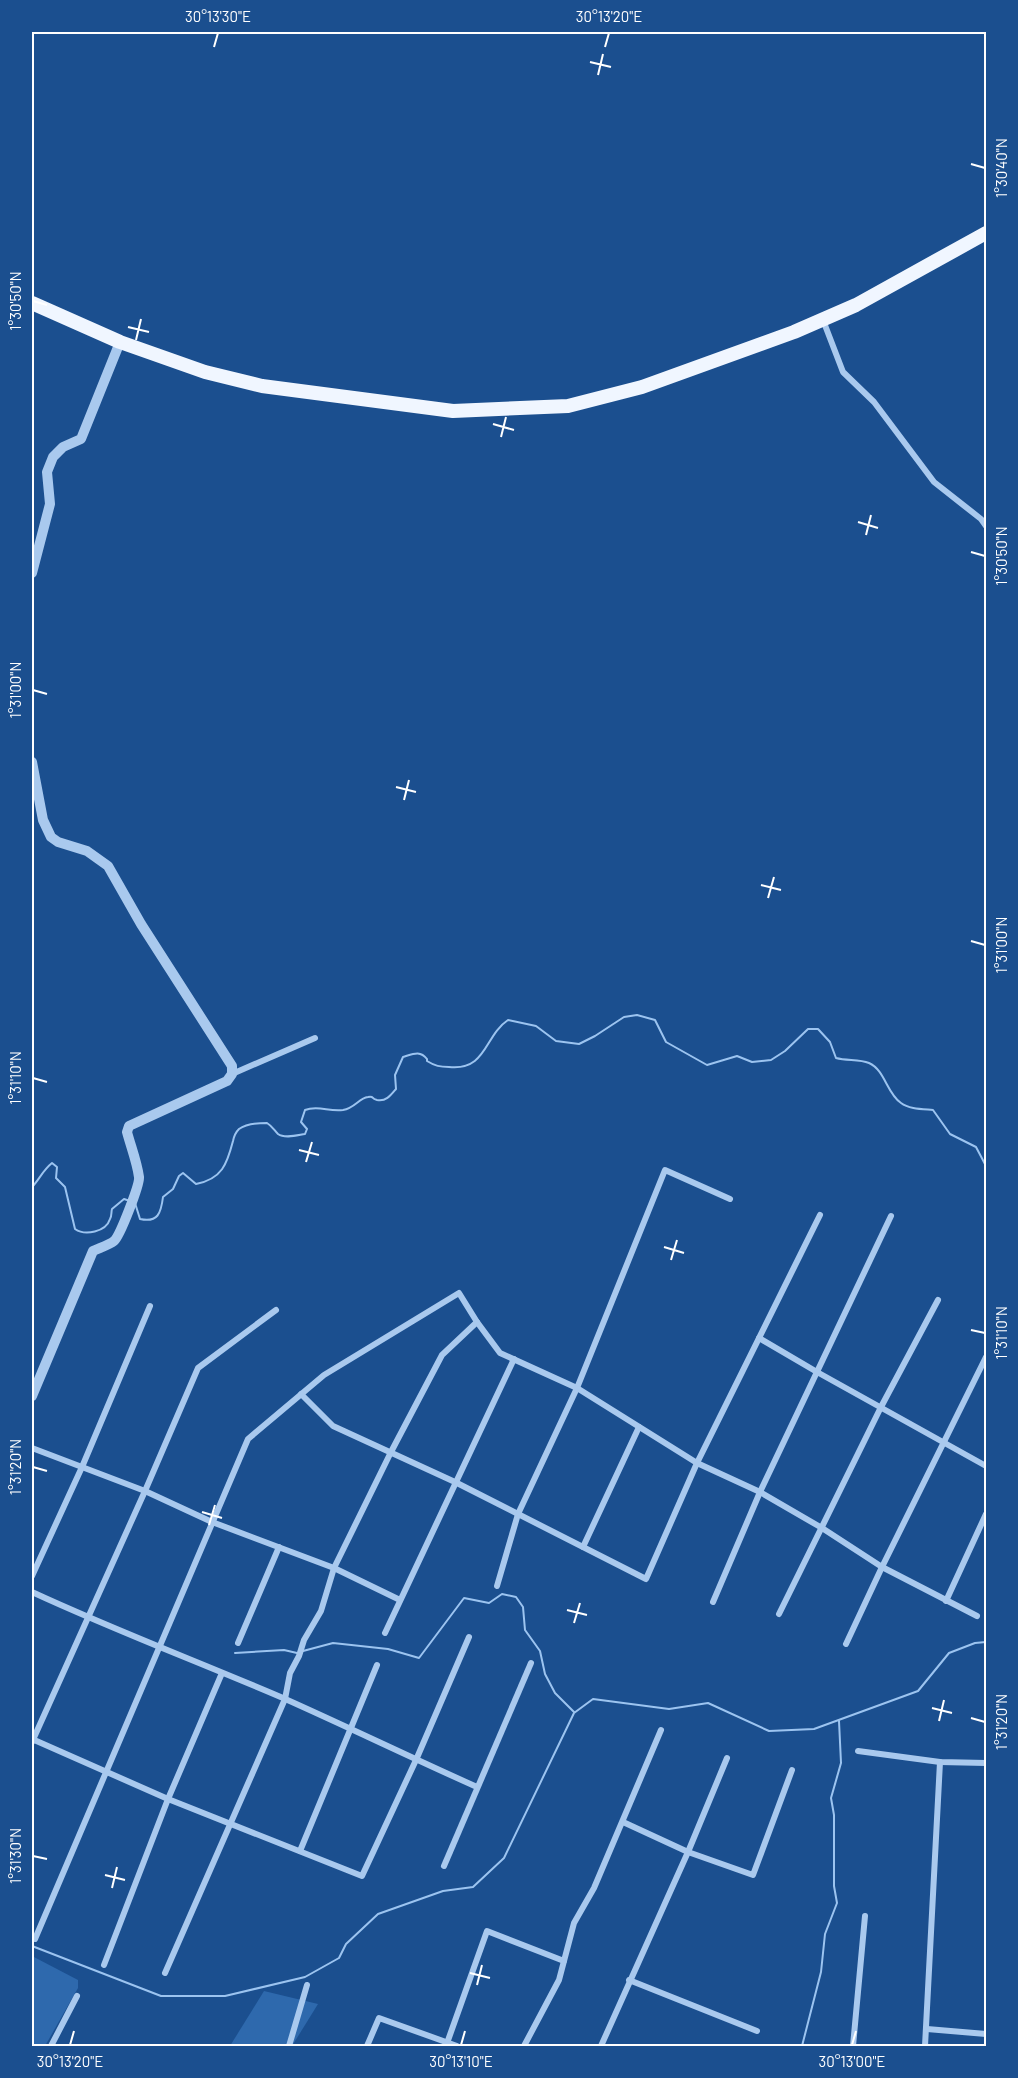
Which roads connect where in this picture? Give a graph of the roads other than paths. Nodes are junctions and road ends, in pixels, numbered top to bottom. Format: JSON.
{"nodes":[{"id":1,"x":987,"y":233,"type":"edge"},
{"id":2,"x":32,"y":303,"type":"edge"},
{"id":3,"x":823,"y":320,"type":"junction"},
{"id":4,"x":120,"y":342,"type":"junction"},
{"id":5,"x":987,"y":526,"type":"edge"},
{"id":6,"x":32,"y":573,"type":"edge"},
{"id":7,"x":32,"y":762,"type":"edge"},
{"id":8,"x":315,"y":1038,"type":"dead end"},
{"id":9,"x":232,"y":1074,"type":"junction"},
{"id":10,"x":730,"y":1199,"type":"dead end"},
{"id":11,"x":820,"y":1215,"type":"dead end"},
{"id":12,"x":891,"y":1216,"type":"dead end"},
{"id":13,"x":938,"y":1300,"type":"dead end"},
{"id":14,"x":150,"y":1306,"type":"dead end"},
{"id":15,"x":276,"y":1310,"type":"dead end"},
{"id":16,"x":477,"y":1322,"type":"junction"},
{"id":17,"x":759,"y":1338,"type":"junction"},
{"id":18,"x":987,"y":1357,"type":"edge"},
{"id":19,"x":514,"y":1359,"type":"junction"},
{"id":20,"x":817,"y":1372,"type":"junction"},
{"id":21,"x":577,"y":1388,"type":"junction"},
{"id":22,"x":301,"y":1394,"type":"junction"},
{"id":23,"x":32,"y":1396,"type":"edge"},
{"id":24,"x":881,"y":1407,"type":"junction"},
{"id":25,"x":639,"y":1427,"type":"junction"},
{"id":26,"x":942,"y":1442,"type":"junction"},
{"id":27,"x":32,"y":1448,"type":"edge"},
{"id":28,"x":391,"y":1452,"type":"junction"},
{"id":29,"x":697,"y":1463,"type":"junction"},
{"id":30,"x":82,"y":1467,"type":"junction"},
{"id":31,"x":987,"y":1467,"type":"edge"},
{"id":32,"x":456,"y":1482,"type":"junction"},
{"id":33,"x":146,"y":1491,"type":"junction"},
{"id":34,"x":760,"y":1492,"type":"junction"},
{"id":35,"x":518,"y":1514,"type":"junction"},
{"id":36,"x":987,"y":1514,"type":"edge"},
{"id":37,"x":212,"y":1522,"type":"junction"},
{"id":38,"x":822,"y":1528,"type":"junction"},
{"id":39,"x":279,"y":1547,"type":"junction"},
{"id":40,"x":583,"y":1547,"type":"junction"},
{"id":41,"x":882,"y":1567,"type":"junction"},
{"id":42,"x":334,"y":1568,"type":"junction"},
{"id":43,"x":32,"y":1576,"type":"edge"},
{"id":44,"x":497,"y":1586,"type":"dead end"},
{"id":45,"x":32,"y":1592,"type":"edge"},
{"id":46,"x":400,"y":1600,"type":"junction"},
{"id":47,"x":946,"y":1601,"type":"junction"},
{"id":48,"x":713,"y":1602,"type":"dead end"},
{"id":49,"x":779,"y":1614,"type":"dead end"},
{"id":50,"x":977,"y":1616,"type":"dead end"},
{"id":51,"x":88,"y":1618,"type":"junction"},
{"id":52,"x":385,"y":1633,"type":"dead end"},
{"id":53,"x":469,"y":1637,"type":"dead end"},
{"id":54,"x":238,"y":1643,"type":"dead end"},
{"id":55,"x":846,"y":1644,"type":"dead end"},
{"id":56,"x":159,"y":1646,"type":"junction"},
{"id":57,"x":531,"y":1663,"type":"dead end"},
{"id":58,"x":377,"y":1665,"type":"dead end"},
{"id":59,"x":222,"y":1673,"type":"junction"},
{"id":60,"x":285,"y":1700,"type":"junction"},
{"id":61,"x":350,"y":1729,"type":"junction"},
{"id":62,"x":661,"y":1730,"type":"dead end"},
{"id":63,"x":32,"y":1740,"type":"edge"},
{"id":64,"x":858,"y":1751,"type":"dead end"},
{"id":65,"x":727,"y":1758,"type":"dead end"},
{"id":66,"x":416,"y":1760,"type":"junction"},
{"id":67,"x":940,"y":1762,"type":"junction"},
{"id":68,"x":987,"y":1762,"type":"edge"},
{"id":69,"x":792,"y":1770,"type":"dead end"},
{"id":70,"x":107,"y":1772,"type":"junction"},
{"id":71,"x":477,"y":1787,"type":"junction"},
{"id":72,"x":168,"y":1799,"type":"junction"},
{"id":73,"x":622,"y":1822,"type":"junction"},
{"id":74,"x":230,"y":1823,"type":"junction"},
{"id":75,"x":300,"y":1851,"type":"junction"},
{"id":76,"x":688,"y":1852,"type":"junction"},
{"id":77,"x":444,"y":1866,"type":"dead end"},
{"id":78,"x":866,"y":1916,"type":"dead end"},
{"id":79,"x":35,"y":1938,"type":"dead end"},
{"id":80,"x":564,"y":1961,"type":"junction"},
{"id":81,"x":104,"y":1965,"type":"dead end"},
{"id":82,"x":165,"y":1973,"type":"dead end"},
{"id":83,"x":629,"y":1980,"type":"junction"},
{"id":84,"x":307,"y":1985,"type":"dead end"},
{"id":85,"x":77,"y":1996,"type":"dead end"},
{"id":86,"x":927,"y":2029,"type":"junction"},
{"id":87,"x":757,"y":2031,"type":"dead end"},
{"id":88,"x":987,"y":2034,"type":"edge"},
{"id":89,"x":447,"y":2045,"type":"edge"},
{"id":90,"x":51,"y":2046,"type":"edge"},
{"id":91,"x":289,"y":2046,"type":"edge"},
{"id":92,"x":367,"y":2046,"type":"edge"},
{"id":93,"x":457,"y":2046,"type":"edge"},
{"id":94,"x":524,"y":2046,"type":"edge"},
{"id":95,"x":600,"y":2046,"type":"edge"},
{"id":96,"x":854,"y":2046,"type":"edge"},
{"id":97,"x":925,"y":2046,"type":"edge"}],
"edges":[{"from":1,"to":3,"type":"main road"},
{"from":2,"to":4,"type":"main road"},
{"from":3,"to":4,"type":"main road"},
{"from":3,"to":5,"type":"street"},
{"from":4,"to":6,"type":"street"},
{"from":7,"to":9,"type":"street"},
{"from":8,"to":9,"type":"street"},
{"from":9,"to":23,"type":"street"},
{"from":10,"to":21,"type":"street"},
{"from":11,"to":17,"type":"street"},
{"from":12,"to":20,"type":"street"},
{"from":13,"to":24,"type":"street"},
{"from":14,"to":30,"type":"street"},
{"from":15,"to":33,"type":"street"},
{"from":16,"to":19,"type":"street"},
{"from":16,"to":22,"type":"street"},
{"from":16,"to":28,"type":"street"},
{"from":17,"to":20,"type":"street"},
{"from":17,"to":29,"type":"street"},
{"from":18,"to":26,"type":"street"},
{"from":19,"to":21,"type":"street"},
{"from":19,"to":32,"type":"street"},
{"from":20,"to":24,"type":"street"},
{"from":20,"to":34,"type":"street"},
{"from":21,"to":25,"type":"street"},
{"from":21,"to":35,"type":"street"},
{"from":22,"to":28,"type":"street"},
{"from":22,"to":37,"type":"street"},
{"from":24,"to":26,"type":"street"},
{"from":24,"to":38,"type":"street"},
{"from":25,"to":29,"type":"street"},
{"from":25,"to":40,"type":"street"},
{"from":26,"to":31,"type":"street"},
{"from":26,"to":41,"type":"street"},
{"from":27,"to":30,"type":"street"},
{"from":28,"to":32,"type":"street"},
{"from":28,"to":42,"type":"street"},
{"from":29,"to":34,"type":"street"},
{"from":29,"to":40,"type":"street"},
{"from":30,"to":33,"type":"street"},
{"from":30,"to":43,"type":"street"},
{"from":32,"to":35,"type":"street"},
{"from":32,"to":46,"type":"street"},
{"from":33,"to":37,"type":"street"},
{"from":33,"to":51,"type":"street"},
{"from":34,"to":38,"type":"street"},
{"from":34,"to":48,"type":"street"},
{"from":35,"to":40,"type":"street"},
{"from":35,"to":44,"type":"street"},
{"from":36,"to":47,"type":"street"},
{"from":37,"to":39,"type":"street"},
{"from":37,"to":56,"type":"street"},
{"from":38,"to":41,"type":"street"},
{"from":38,"to":49,"type":"street"},
{"from":39,"to":42,"type":"street"},
{"from":39,"to":54,"type":"street"},
{"from":41,"to":47,"type":"street"},
{"from":41,"to":55,"type":"street"},
{"from":42,"to":46,"type":"street"},
{"from":42,"to":60,"type":"street"},
{"from":45,"to":51,"type":"street"},
{"from":46,"to":52,"type":"street"},
{"from":47,"to":50,"type":"street"},
{"from":51,"to":56,"type":"street"},
{"from":51,"to":63,"type":"street"},
{"from":53,"to":66,"type":"street"},
{"from":56,"to":59,"type":"street"},
{"from":56,"to":70,"type":"street"},
{"from":57,"to":71,"type":"street"},
{"from":58,"to":61,"type":"street"},
{"from":59,"to":60,"type":"street"},
{"from":59,"to":72,"type":"street"},
{"from":60,"to":61,"type":"street"},
{"from":60,"to":74,"type":"street"},
{"from":61,"to":66,"type":"street"},
{"from":61,"to":75,"type":"street"},
{"from":62,"to":73,"type":"street"},
{"from":63,"to":70,"type":"street"},
{"from":64,"to":67,"type":"street"},
{"from":65,"to":76,"type":"street"},
{"from":66,"to":71,"type":"street"},
{"from":66,"to":75,"type":"street"},
{"from":67,"to":68,"type":"street"},
{"from":67,"to":86,"type":"street"},
{"from":69,"to":76,"type":"street"},
{"from":70,"to":72,"type":"street"},
{"from":70,"to":79,"type":"street"},
{"from":71,"to":77,"type":"street"},
{"from":72,"to":74,"type":"street"},
{"from":72,"to":81,"type":"street"},
{"from":73,"to":76,"type":"street"},
{"from":73,"to":80,"type":"street"},
{"from":74,"to":75,"type":"street"},
{"from":74,"to":82,"type":"street"},
{"from":76,"to":83,"type":"street"},
{"from":78,"to":96,"type":"street"},
{"from":80,"to":89,"type":"street"},
{"from":80,"to":94,"type":"street"},
{"from":83,"to":87,"type":"street"},
{"from":83,"to":95,"type":"street"},
{"from":84,"to":91,"type":"street"},
{"from":85,"to":90,"type":"street"},
{"from":86,"to":88,"type":"street"},
{"from":86,"to":97,"type":"street"},
{"from":89,"to":92,"type":"street"},
{"from":89,"to":93,"type":"street"}]}
